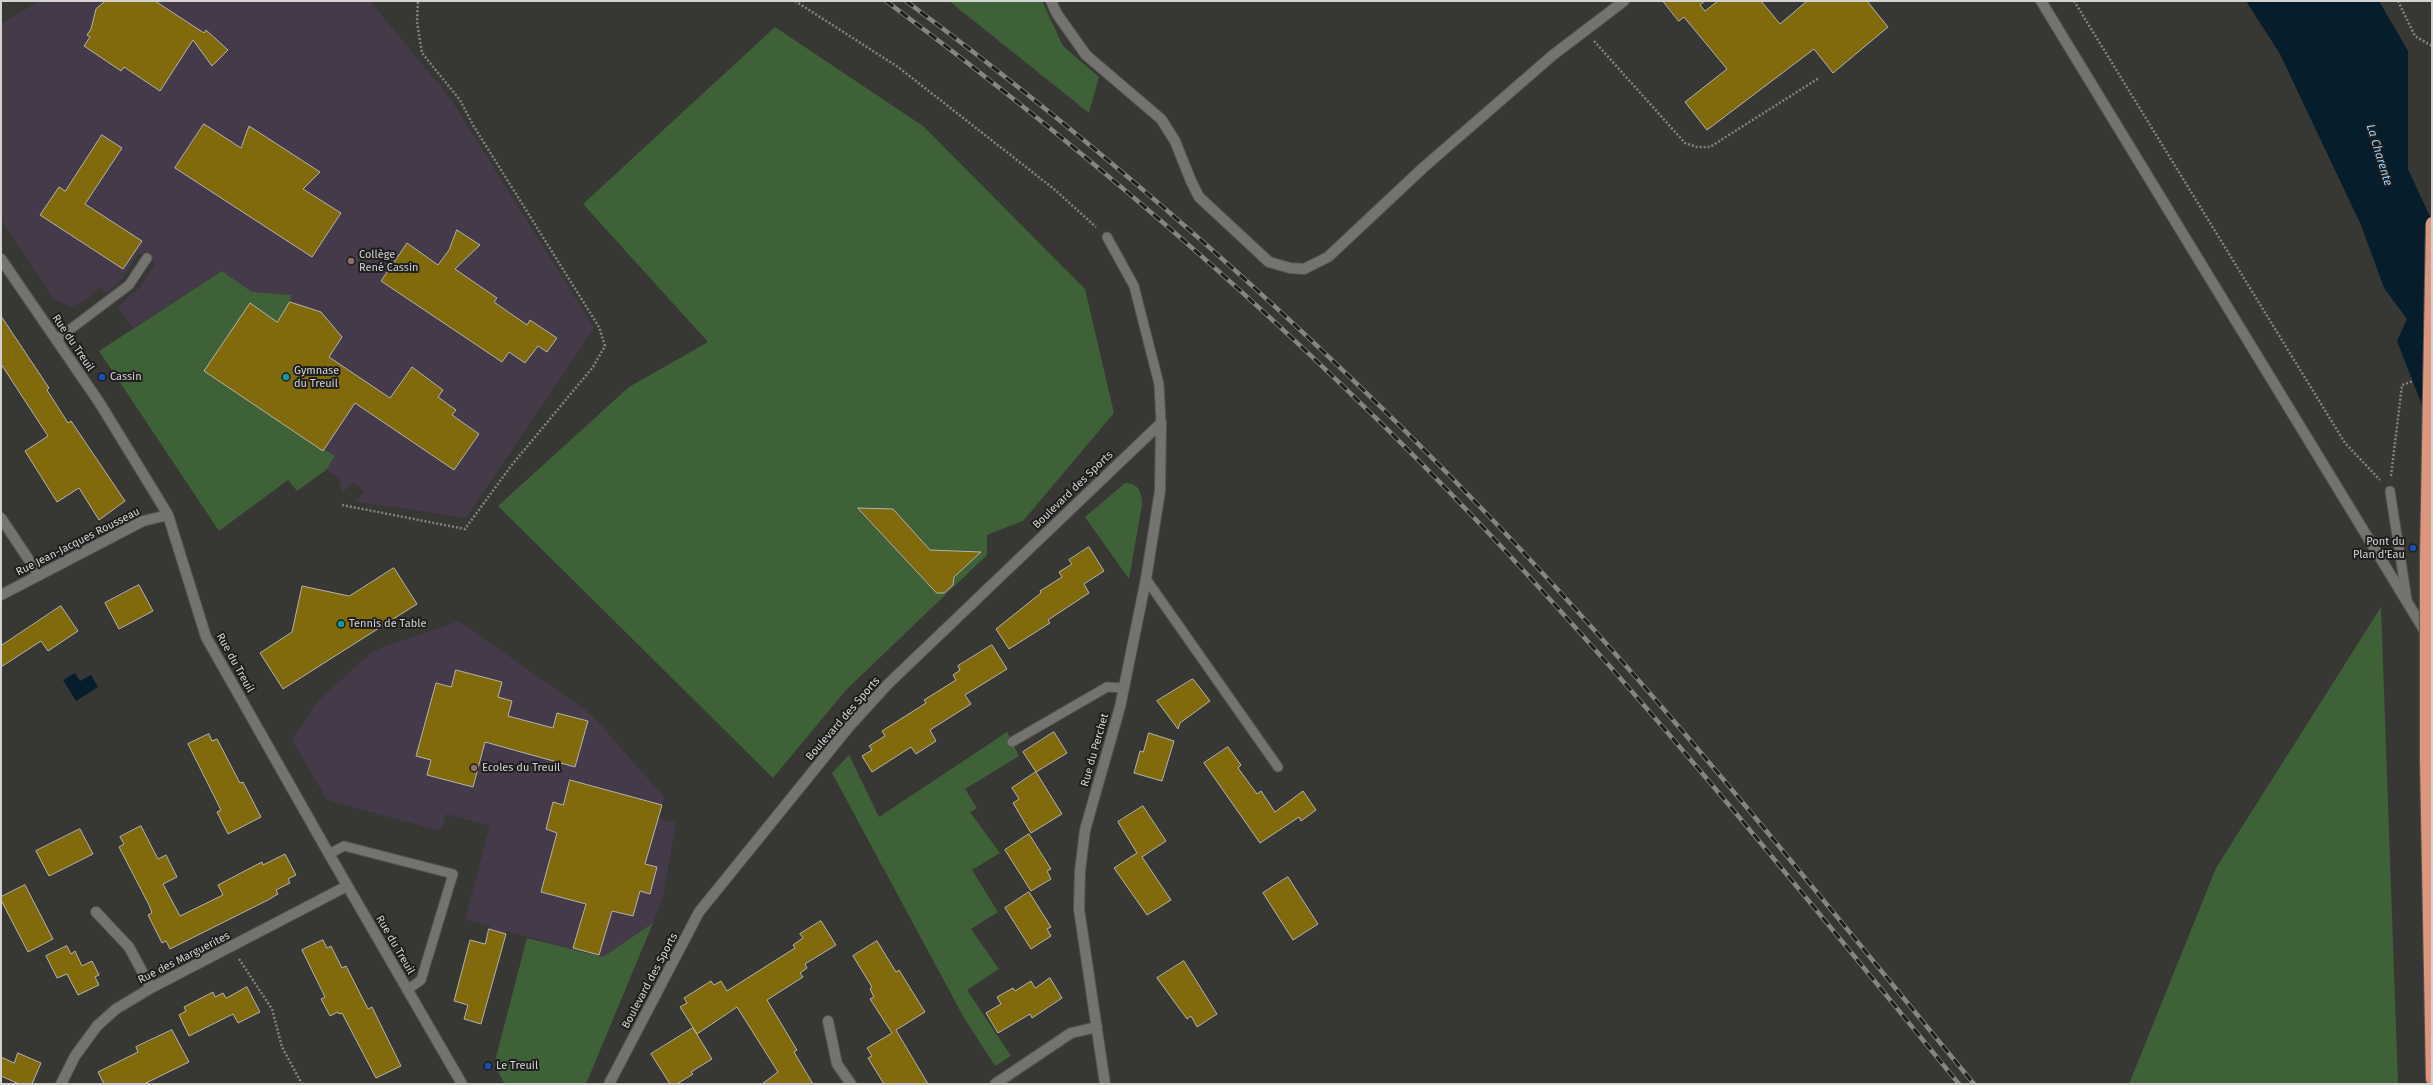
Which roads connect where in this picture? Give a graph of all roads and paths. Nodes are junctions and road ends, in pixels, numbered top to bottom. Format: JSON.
{"nodes":[{"id":1,"x":418,"y":1,"type":"edge"},
{"id":2,"x":795,"y":1,"type":"edge"},
{"id":3,"x":1051,"y":1,"type":"edge"},
{"id":4,"x":1624,"y":1,"type":"edge"},
{"id":5,"x":2041,"y":1,"type":"edge"},
{"id":6,"x":2074,"y":1,"type":"edge"},
{"id":7,"x":2398,"y":1,"type":"edge"},
{"id":8,"x":1585,"y":30,"type":"junction"},
{"id":9,"x":2432,"y":46,"type":"edge"},
{"id":10,"x":1819,"y":78,"type":"dead end"},
{"id":11,"x":2432,"y":222,"type":"edge"},
{"id":12,"x":1107,"y":237,"type":"joint"},
{"id":13,"x":147,"y":258,"type":"dead end"},
{"id":14,"x":1,"y":259,"type":"edge"},
{"id":15,"x":56,"y":340,"type":"junction"},
{"id":16,"x":2402,"y":385,"type":"dead end"},
{"id":17,"x":1161,"y":423,"type":"junction"},
{"id":18,"x":2390,"y":491,"type":"junction"},
{"id":19,"x":342,"y":505,"type":"dead end"},
{"id":20,"x":168,"y":515,"type":"junction"},
{"id":21,"x":1,"y":518,"type":"edge"},
{"id":22,"x":39,"y":575,"type":"junction"},
{"id":23,"x":1146,"y":580,"type":"junction"},
{"id":24,"x":1,"y":595,"type":"edge"},
{"id":25,"x":2407,"y":603,"type":"junction"},
{"id":26,"x":2432,"y":643,"type":"edge"},
{"id":27,"x":1124,"y":688,"type":"junction"},
{"id":28,"x":1012,"y":742,"type":"dead end"},
{"id":29,"x":1278,"y":767,"type":"dead end"},
{"id":30,"x":329,"y":854,"type":"junction"},
{"id":31,"x":347,"y":886,"type":"junction"},
{"id":32,"x":96,"y":912,"type":"dead end"},
{"id":33,"x":233,"y":947,"type":"junction"},
{"id":34,"x":151,"y":988,"type":"junction"},
{"id":35,"x":407,"y":990,"type":"junction"},
{"id":36,"x":828,"y":1021,"type":"dead end"},
{"id":37,"x":1097,"y":1027,"type":"junction"},
{"id":38,"x":2432,"y":1080,"type":"edge"},
{"id":39,"x":459,"y":1082,"type":"edge"},
{"id":40,"x":61,"y":1084,"type":"edge"},
{"id":41,"x":302,"y":1084,"type":"edge"},
{"id":42,"x":609,"y":1084,"type":"edge"},
{"id":43,"x":851,"y":1084,"type":"edge"},
{"id":44,"x":995,"y":1084,"type":"edge"},
{"id":45,"x":1105,"y":1084,"type":"edge"}],
"edges":[{"from":1,"to":19,"type":"path"},
{"from":2,"to":12,"type":"path"},
{"from":3,"to":8,"type":"street"},
{"from":4,"to":8,"type":"street"},
{"from":5,"to":25,"type":"street"},
{"from":6,"to":18,"type":"path"},
{"from":7,"to":9,"type":"path"},
{"from":8,"to":10,"type":"path"},
{"from":11,"to":38,"type":"highway","bridge":true},
{"from":12,"to":17,"type":"lane"},
{"from":13,"to":15,"type":"lane"},
{"from":14,"to":15,"type":"street","name":"Rue du Treuil"},
{"from":15,"to":20,"type":"street","name":"Rue du Treuil"},
{"from":16,"to":18,"type":"path"},
{"from":17,"to":23,"type":"street","name":"Rue du Perchet"},
{"from":17,"to":42,"type":"street","name":"Boulevard des Sports"},
{"from":18,"to":25,"type":"lane"},
{"from":20,"to":22,"type":"street","name":"Rue Jean-Jacques Rousseau"},
{"from":20,"to":30,"type":"street","name":"Rue du Treuil"},
{"from":21,"to":22,"type":"street"},
{"from":22,"to":24,"type":"street","name":"Rue Jean-Jacques Rousseau"},
{"from":23,"to":27,"type":"street","name":"Rue du Perchet"},
{"from":23,"to":29,"type":"lane"},
{"from":25,"to":26,"type":"street"},
{"from":27,"to":28,"type":"lane"},
{"from":27,"to":37,"type":"street","name":"Rue du Perchet"},
{"from":30,"to":31,"type":"street","name":"Rue du Treuil"},
{"from":30,"to":35,"type":"lane"},
{"from":31,"to":33,"type":"street","name":"Rue des Marguerites"},
{"from":31,"to":35,"type":"street","name":"Rue du Treuil"},
{"from":32,"to":34,"type":"street"},
{"from":33,"to":34,"type":"street","name":"Rue des Marguerites"},
{"from":33,"to":41,"type":"path"},
{"from":34,"to":40,"type":"street","name":"Rue des Marguerites"},
{"from":35,"to":39,"type":"street","name":"Rue du Treuil"},
{"from":36,"to":43,"type":"street"},
{"from":37,"to":44,"type":"street"},
{"from":37,"to":45,"type":"street","name":"Rue du Perchet"}]}
